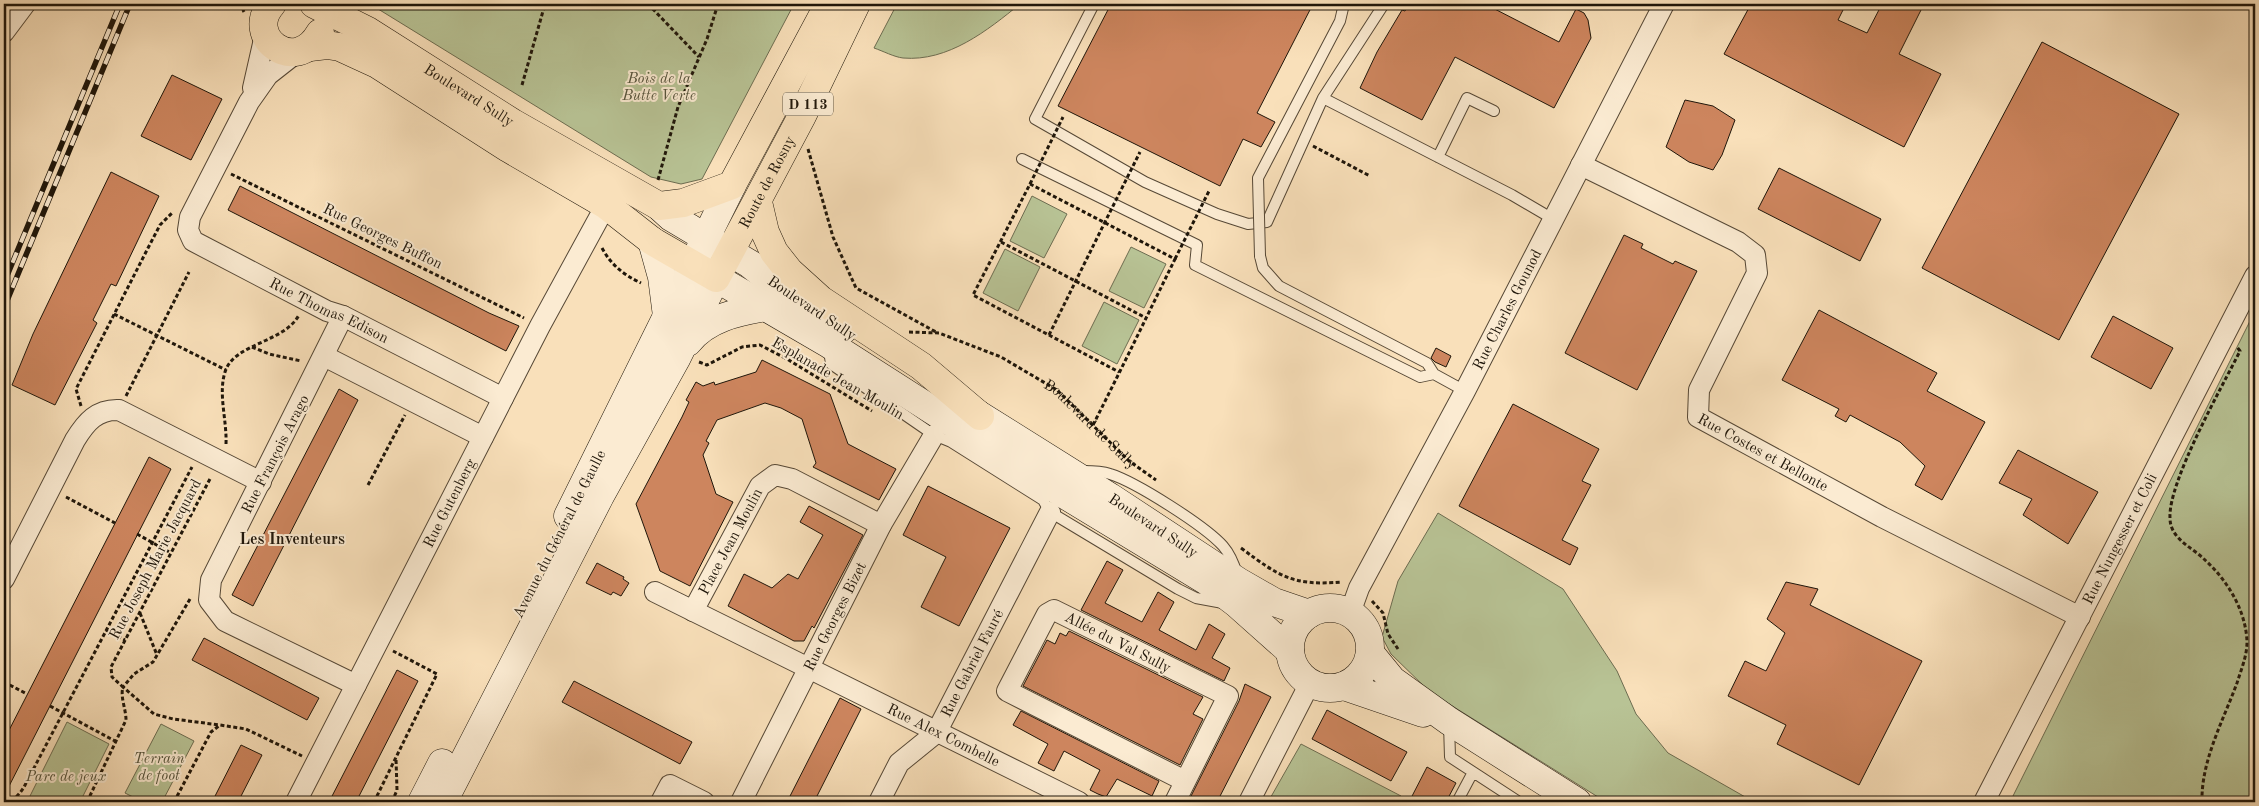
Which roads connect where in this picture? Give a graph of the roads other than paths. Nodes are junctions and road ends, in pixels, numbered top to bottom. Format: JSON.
{"nodes":[{"id":1,"x":25,"y":4,"type":"edge"},
{"id":2,"x":313,"y":4,"type":"edge"},
{"id":3,"x":829,"y":4,"type":"edge"},
{"id":4,"x":856,"y":4,"type":"edge"},
{"id":5,"x":1094,"y":4,"type":"edge"},
{"id":6,"x":1344,"y":4,"type":"edge"},
{"id":7,"x":1384,"y":4,"type":"edge"},
{"id":8,"x":1664,"y":4,"type":"edge"},
{"id":9,"x":263,"y":17,"type":"edge"},
{"id":10,"x":4,"y":32,"type":"edge"},
{"id":11,"x":302,"y":50,"type":"junction"},
{"id":12,"x":1323,"y":98,"type":"junction"},
{"id":13,"x":248,"y":102,"type":"junction"},
{"id":14,"x":1494,"y":111,"type":"dead end"},
{"id":15,"x":1438,"y":157,"type":"junction"},
{"id":16,"x":1022,"y":159,"type":"dead end"},
{"id":17,"x":1580,"y":165,"type":"junction"},
{"id":18,"x":732,"y":185,"type":"junction"},
{"id":19,"x":658,"y":195,"type":"junction"},
{"id":20,"x":758,"y":202,"type":"junction"},
{"id":21,"x":606,"y":205,"type":"junction"},
{"id":22,"x":1553,"y":219,"type":"junction"},
{"id":23,"x":706,"y":238,"type":"junction"},
{"id":24,"x":652,"y":242,"type":"junction"},
{"id":25,"x":731,"y":252,"type":"junction"},
{"id":26,"x":693,"y":264,"type":"junction"},
{"id":27,"x":2255,"y":276,"type":"edge"},
{"id":28,"x":716,"y":278,"type":"junction"},
{"id":29,"x":766,"y":307,"type":"junction"},
{"id":30,"x":343,"y":316,"type":"junction"},
{"id":31,"x":667,"y":316,"type":"junction"},
{"id":32,"x":829,"y":344,"type":"junction"},
{"id":33,"x":679,"y":353,"type":"junction"},
{"id":34,"x":320,"y":363,"type":"junction"},
{"id":35,"x":1434,"y":374,"type":"junction"},
{"id":36,"x":1465,"y":390,"type":"junction"},
{"id":37,"x":503,"y":398,"type":"junction"},
{"id":38,"x":980,"y":416,"type":"junction"},
{"id":39,"x":934,"y":434,"type":"junction"},
{"id":40,"x":483,"y":437,"type":"junction"},
{"id":41,"x":261,"y":482,"type":"junction"},
{"id":42,"x":1068,"y":502,"type":"junction"},
{"id":43,"x":881,"y":525,"type":"junction"},
{"id":44,"x":1089,"y":534,"type":"junction"},
{"id":45,"x":4,"y":579,"type":"edge"},
{"id":46,"x":655,"y":592,"type":"dead end"},
{"id":47,"x":1237,"y":592,"type":"junction"},
{"id":48,"x":1355,"y":601,"type":"junction"},
{"id":49,"x":693,"y":611,"type":"junction"},
{"id":50,"x":1309,"y":614,"type":"junction"},
{"id":51,"x":2080,"y":617,"type":"junction"},
{"id":52,"x":1290,"y":651,"type":"junction"},
{"id":53,"x":1370,"y":654,"type":"junction"},
{"id":54,"x":809,"y":669,"type":"junction"},
{"id":55,"x":1310,"y":683,"type":"junction"},
{"id":56,"x":356,"y":685,"type":"junction"},
{"id":57,"x":1344,"y":686,"type":"junction"},
{"id":58,"x":1449,"y":721,"type":"junction"},
{"id":59,"x":936,"y":733,"type":"junction"},
{"id":60,"x":1473,"y":772,"type":"junction"},
{"id":61,"x":1185,"y":781,"type":"junction"},
{"id":62,"x":296,"y":802,"type":"edge"},
{"id":63,"x":422,"y":802,"type":"edge"},
{"id":64,"x":443,"y":802,"type":"edge"},
{"id":65,"x":661,"y":802,"type":"edge"},
{"id":66,"x":704,"y":802,"type":"edge"},
{"id":67,"x":741,"y":802,"type":"edge"},
{"id":68,"x":879,"y":802,"type":"edge"},
{"id":69,"x":1079,"y":802,"type":"edge"},
{"id":70,"x":1175,"y":802,"type":"edge"},
{"id":71,"x":1249,"y":802,"type":"edge"},
{"id":72,"x":1457,"y":802,"type":"edge"},
{"id":73,"x":1519,"y":802,"type":"edge"},
{"id":74,"x":1577,"y":802,"type":"edge"},
{"id":75,"x":1984,"y":802,"type":"edge"}],
"edges":[{"from":1,"to":10,"type":"street"},
{"from":2,"to":11,"type":"main road"},
{"from":2,"to":19,"type":"main road","name":"Boulevard Sully"},
{"from":3,"to":18,"type":"main road","name":"Route de Rosny","number":"D 113"},
{"from":4,"to":20,"type":"main road","name":"Route de Rosny","number":"D 113"},
{"from":5,"to":12,"type":"lane"},
{"from":6,"to":35,"type":"lane","bridge":true},
{"from":7,"to":12,"type":"lane"},
{"from":8,"to":17,"type":"street","name":"Rue Charles Gounod"},
{"from":9,"to":11,"type":"main road"},
{"from":9,"to":13,"type":"street"},
{"from":11,"to":13,"type":"street"},
{"from":11,"to":21,"type":"main road","name":"Boulevard Sully"},
{"from":12,"to":15,"type":"lane"},
{"from":13,"to":30,"type":"street","name":"Rue Thomas Edison"},
{"from":14,"to":15,"type":"lane"},
{"from":15,"to":22,"type":"lane"},
{"from":16,"to":35,"type":"lane"},
{"from":17,"to":22,"type":"street","name":"Rue Charles Gounod"},
{"from":17,"to":51,"type":"street","name":"Rue Costes et Bellonte"},
{"from":18,"to":19,"type":"main road"},
{"from":18,"to":23,"type":"street","name":"Route de Rosny","number":"D 113"},
{"from":19,"to":23,"type":"street","name":"Boulevard Sully"},
{"from":20,"to":25,"type":"main road","name":"Route de Rosny","number":"D 113"},
{"from":20,"to":38,"type":"main road"},
{"from":21,"to":24,"type":"main road","name":"Boulevard Sully"},
{"from":21,"to":37,"type":"street","name":"Rue Gutenberg"},
{"from":22,"to":36,"type":"street","name":"Rue Charles Gounod"},
{"from":23,"to":25,"type":"street","name":"Boulevard Sully"},
{"from":23,"to":26,"type":"street","number":"D 113"},
{"from":24,"to":26,"type":"main road","name":"Boulevard Sully"},
{"from":24,"to":31,"type":"street"},
{"from":25,"to":28,"type":"main road","number":"D 113"},
{"from":25,"to":38,"type":"street","name":"Boulevard Sully"},
{"from":26,"to":28,"type":"main road","name":"Boulevard Sully"},
{"from":26,"to":31,"type":"street","name":"Avenue du Général de Gaulle","number":"D 113"},
{"from":27,"to":51,"type":"street","name":"Rue Nungesser et Coli"},
{"from":28,"to":29,"type":"street","name":"Boulevard Sully"},
{"from":28,"to":33,"type":"street","name":"Avenue du Général de Gaulle","number":"D 113"},
{"from":29,"to":32,"type":"street","name":"Boulevard Sully"},
{"from":29,"to":33,"type":"street"},
{"from":30,"to":34,"type":"street","name":"Rue François Arago"},
{"from":30,"to":37,"type":"street","name":"Rue Thomas Edison"},
{"from":31,"to":63,"type":"street","name":"Avenue du Général de Gaulle","number":"D 113"},
{"from":32,"to":39,"type":"lane","name":"Boulevard Sully"},
{"from":32,"to":42,"type":"street","name":"Boulevard Sully"},
{"from":33,"to":64,"type":"street","name":"Avenue du Général de Gaulle","number":"D 113"},
{"from":34,"to":40,"type":"street"},
{"from":34,"to":41,"type":"street","name":"Rue François Arago"},
{"from":35,"to":36,"type":"lane"},
{"from":36,"to":48,"type":"street","name":"Rue Charles Gounod"},
{"from":37,"to":40,"type":"street","name":"Rue Gutenberg"},
{"from":38,"to":42,"type":"street","name":"Boulevard Sully"},
{"from":39,"to":42,"type":"lane","name":"Boulevard Sully"},
{"from":39,"to":43,"type":"street","name":"Rue Georges Bizet"},
{"from":40,"to":56,"type":"street","name":"Rue Gutenberg"},
{"from":41,"to":45,"type":"street"},
{"from":41,"to":56,"type":"street","name":"Rue François Arago"},
{"from":42,"to":44,"type":"lane","name":"Boulevard Sully"},
{"from":42,"to":44,"type":"lane"},
{"from":42,"to":47,"type":"street","name":"Boulevard Sully"},
{"from":42,"to":59,"type":"street","name":"Rue Gabriel Fauré"},
{"from":43,"to":49,"type":"street","name":"Place Jean Moulin"},
{"from":43,"to":54,"type":"street","name":"Rue Georges Bizet"},
{"from":44,"to":47,"type":"lane","name":"Boulevard Sully"},
{"from":46,"to":49,"type":"street","name":"Place Jean Moulin"},
{"from":47,"to":50,"type":"street","name":"Boulevard Sully"},
{"from":47,"to":52,"type":"street","name":"Boulevard Sully"},
{"from":48,"to":50,"type":"street"},
{"from":48,"to":53,"type":"street"},
{"from":49,"to":54,"type":"street","name":"Place Jean Moulin"},
{"from":50,"to":52,"type":"street"},
{"from":51,"to":75,"type":"street","name":"Rue Nungesser et Coli"},
{"from":52,"to":55,"type":"street"},
{"from":53,"to":57,"type":"street"},
{"from":53,"to":58,"type":"street"},
{"from":54,"to":59,"type":"street","name":"Rue Alex Combelle"},
{"from":54,"to":67,"type":"street","name":"Rue Georges Bizet"},
{"from":55,"to":57,"type":"street"},
{"from":55,"to":71,"type":"street"},
{"from":56,"to":62,"type":"street","name":"Rue Gutenberg"},
{"from":57,"to":58,"type":"street"},
{"from":58,"to":60,"type":"lane"},
{"from":58,"to":74,"type":"street"},
{"from":59,"to":68,"type":"street","name":"Rue Gabriel Fauré"},
{"from":59,"to":69,"type":"street","name":"Rue Alex Combelle"},
{"from":60,"to":72,"type":"lane"},
{"from":60,"to":73,"type":"lane"},
{"from":61,"to":61,"type":"street","name":"Allée du Val Sully"},
{"from":61,"to":70,"type":"street","name":"Allée du Val Sully"},
{"from":65,"to":66,"type":"street"}]}
